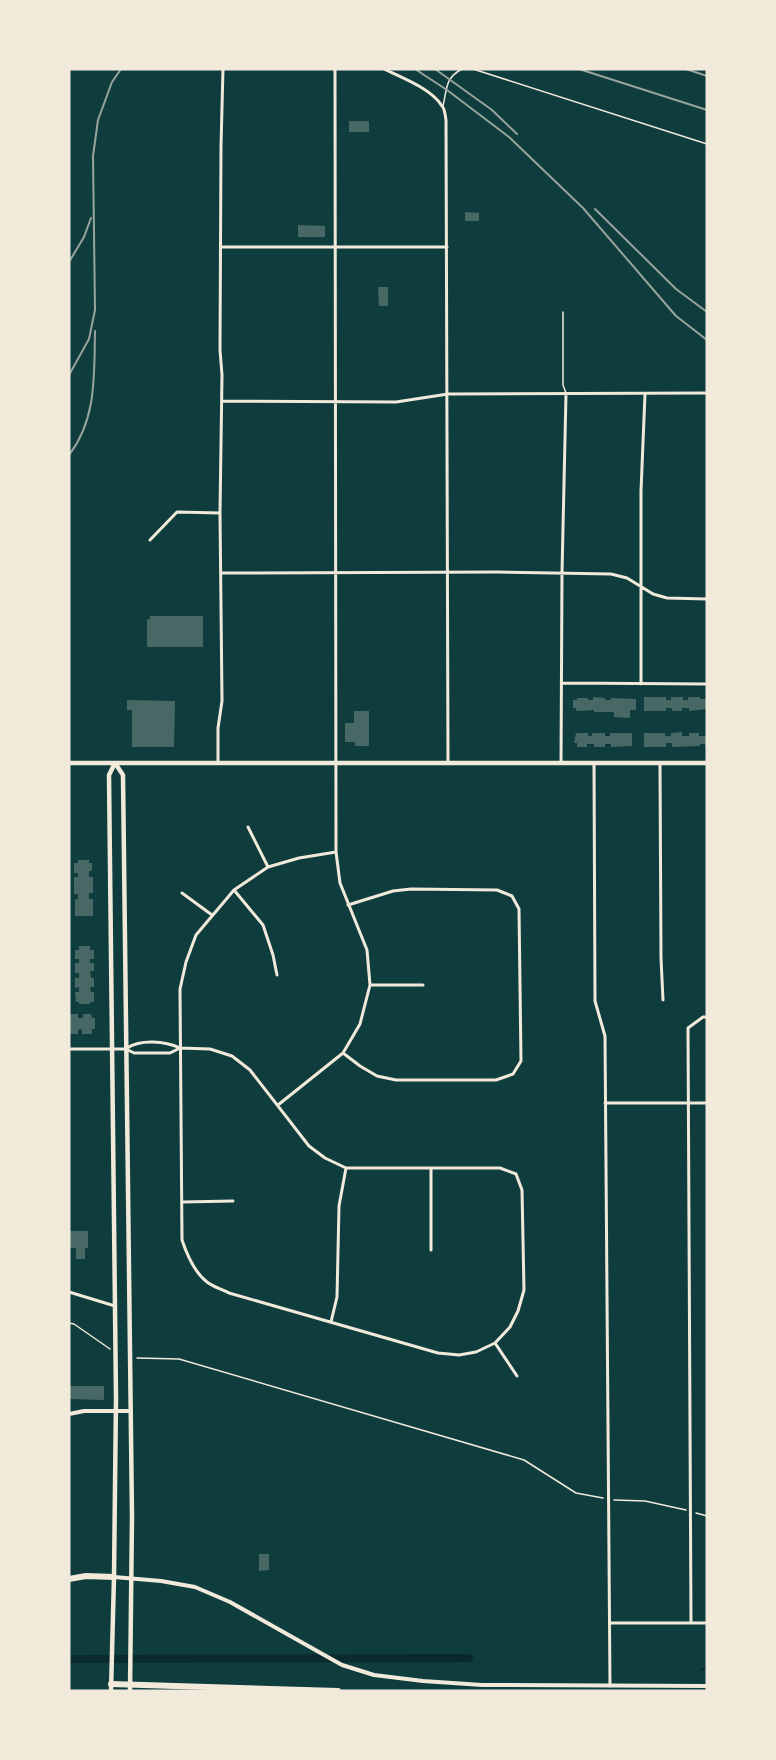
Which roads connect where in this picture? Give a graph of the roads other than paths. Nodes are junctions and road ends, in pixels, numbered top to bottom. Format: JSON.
{"nodes":[{"id":1,"x":223,"y":69,"type":"edge"},
{"id":2,"x":335,"y":69,"type":"edge"},
{"id":3,"x":384,"y":69,"type":"edge"},
{"id":4,"x":462,"y":69,"type":"edge"},
{"id":5,"x":473,"y":69,"type":"edge"},
{"id":6,"x":443,"y":107,"type":"junction"},
{"id":7,"x":707,"y":144,"type":"edge"},
{"id":8,"x":222,"y":247,"type":"junction"},
{"id":9,"x":336,"y":247,"type":"junction"},
{"id":10,"x":447,"y":247,"type":"junction"},
{"id":11,"x":563,"y":312,"type":"dead end"},
{"id":12,"x":707,"y":393,"type":"edge"},
{"id":13,"x":448,"y":394,"type":"junction"},
{"id":14,"x":566,"y":394,"type":"junction"},
{"id":15,"x":645,"y":394,"type":"junction"},
{"id":16,"x":222,"y":401,"type":"junction"},
{"id":17,"x":335,"y":401,"type":"junction"},
{"id":18,"x":220,"y":513,"type":"junction"},
{"id":19,"x":150,"y":540,"type":"dead end"},
{"id":20,"x":336,"y":572,"type":"junction"},
{"id":21,"x":447,"y":572,"type":"junction"},
{"id":22,"x":222,"y":573,"type":"junction"},
{"id":23,"x":562,"y":573,"type":"junction"},
{"id":24,"x":642,"y":588,"type":"junction"},
{"id":25,"x":707,"y":599,"type":"edge"},
{"id":26,"x":562,"y":683,"type":"junction"},
{"id":27,"x":641,"y":684,"type":"junction"},
{"id":28,"x":707,"y":684,"type":"edge"},
{"id":29,"x":69,"y":763,"type":"edge"},
{"id":30,"x":116,"y":763,"type":"junction"},
{"id":31,"x":218,"y":763,"type":"junction"},
{"id":32,"x":337,"y":763,"type":"junction"},
{"id":33,"x":448,"y":763,"type":"junction"},
{"id":34,"x":594,"y":763,"type":"junction"},
{"id":35,"x":660,"y":763,"type":"junction"},
{"id":36,"x":707,"y":763,"type":"edge"},
{"id":37,"x":561,"y":764,"type":"junction"},
{"id":38,"x":248,"y":827,"type":"dead end"},
{"id":39,"x":336,"y":852,"type":"junction"},
{"id":40,"x":268,"y":867,"type":"junction"},
{"id":41,"x":234,"y":890,"type":"junction"},
{"id":42,"x":182,"y":893,"type":"dead end"},
{"id":43,"x":348,"y":904,"type":"junction"},
{"id":44,"x":212,"y":915,"type":"junction"},
{"id":45,"x":277,"y":975,"type":"dead end"},
{"id":46,"x":370,"y":985,"type":"junction"},
{"id":47,"x":423,"y":985,"type":"dead end"},
{"id":48,"x":663,"y":1000,"type":"dead end"},
{"id":49,"x":707,"y":1017,"type":"edge"},
{"id":50,"x":180,"y":1048,"type":"junction"},
{"id":51,"x":69,"y":1049,"type":"edge"},
{"id":52,"x":126,"y":1049,"type":"junction"},
{"id":53,"x":112,"y":1050,"type":"junction"},
{"id":54,"x":343,"y":1053,"type":"junction"},
{"id":55,"x":605,"y":1103,"type":"junction"},
{"id":56,"x":688,"y":1103,"type":"junction"},
{"id":57,"x":707,"y":1103,"type":"edge"},
{"id":58,"x":278,"y":1105,"type":"junction"},
{"id":59,"x":346,"y":1168,"type":"junction"},
{"id":60,"x":431,"y":1169,"type":"junction"},
{"id":61,"x":182,"y":1202,"type":"junction"},
{"id":62,"x":233,"y":1202,"type":"dead end"},
{"id":63,"x":431,"y":1250,"type":"dead end"},
{"id":64,"x":69,"y":1293,"type":"edge"},
{"id":65,"x":115,"y":1306,"type":"junction"},
{"id":66,"x":331,"y":1322,"type":"junction"},
{"id":67,"x":495,"y":1343,"type":"junction"},
{"id":68,"x":517,"y":1376,"type":"dead end"},
{"id":69,"x":116,"y":1410,"type":"junction"},
{"id":70,"x":130,"y":1411,"type":"junction"},
{"id":71,"x":69,"y":1414,"type":"edge"},
{"id":72,"x":114,"y":1577,"type":"junction"},
{"id":73,"x":69,"y":1579,"type":"edge"},
{"id":74,"x":132,"y":1579,"type":"junction"},
{"id":75,"x":610,"y":1623,"type":"junction"},
{"id":76,"x":691,"y":1623,"type":"junction"},
{"id":77,"x":707,"y":1623,"type":"edge"},
{"id":78,"x":610,"y":1686,"type":"junction"},
{"id":79,"x":707,"y":1686,"type":"edge"},
{"id":80,"x":111,"y":1687,"type":"edge"},
{"id":81,"x":130,"y":1687,"type":"edge"},
{"id":82,"x":338,"y":1691,"type":"edge"}],
"edges":[{"from":1,"to":8,"type":"street"},
{"from":2,"to":9,"type":"street"},
{"from":3,"to":6,"type":"street"},
{"from":4,"to":6,"type":"lane"},
{"from":5,"to":7,"type":"lane"},
{"from":6,"to":10,"type":"street"},
{"from":8,"to":9,"type":"street"},
{"from":8,"to":16,"type":"street"},
{"from":9,"to":10,"type":"street"},
{"from":9,"to":17,"type":"street"},
{"from":10,"to":13,"type":"street"},
{"from":11,"to":14,"type":"lane"},
{"from":12,"to":15,"type":"street"},
{"from":13,"to":14,"type":"street"},
{"from":13,"to":17,"type":"street"},
{"from":13,"to":21,"type":"street"},
{"from":14,"to":15,"type":"street"},
{"from":14,"to":23,"type":"street"},
{"from":15,"to":24,"type":"street"},
{"from":16,"to":17,"type":"street"},
{"from":16,"to":18,"type":"street"},
{"from":17,"to":20,"type":"street"},
{"from":18,"to":19,"type":"street"},
{"from":18,"to":22,"type":"street"},
{"from":20,"to":21,"type":"street"},
{"from":20,"to":22,"type":"street"},
{"from":20,"to":32,"type":"street"},
{"from":21,"to":23,"type":"street"},
{"from":21,"to":33,"type":"street"},
{"from":22,"to":31,"type":"street"},
{"from":23,"to":24,"type":"street"},
{"from":23,"to":26,"type":"street"},
{"from":24,"to":25,"type":"street"},
{"from":24,"to":27,"type":"street"},
{"from":26,"to":27,"type":"street"},
{"from":26,"to":37,"type":"street"},
{"from":27,"to":28,"type":"street"},
{"from":29,"to":30,"type":"main road"},
{"from":30,"to":31,"type":"main road"},
{"from":30,"to":52,"type":"main road"},
{"from":30,"to":53,"type":"main road"},
{"from":31,"to":32,"type":"main road"},
{"from":32,"to":33,"type":"main road"},
{"from":32,"to":39,"type":"street"},
{"from":33,"to":37,"type":"main road"},
{"from":34,"to":35,"type":"main road"},
{"from":34,"to":37,"type":"main road"},
{"from":34,"to":55,"type":"street"},
{"from":35,"to":36,"type":"main road"},
{"from":35,"to":48,"type":"street"},
{"from":38,"to":40,"type":"street"},
{"from":39,"to":40,"type":"street"},
{"from":39,"to":43,"type":"street"},
{"from":40,"to":41,"type":"street"},
{"from":41,"to":44,"type":"street"},
{"from":41,"to":45,"type":"street"},
{"from":42,"to":44,"type":"street"},
{"from":43,"to":46,"type":"street"},
{"from":43,"to":54,"type":"street"},
{"from":44,"to":50,"type":"street"},
{"from":46,"to":47,"type":"street"},
{"from":46,"to":54,"type":"street"},
{"from":49,"to":56,"type":"street"},
{"from":50,"to":52,"type":"street"},
{"from":50,"to":52,"type":"street"},
{"from":50,"to":58,"type":"street"},
{"from":50,"to":61,"type":"street"},
{"from":51,"to":53,"type":"street"},
{"from":52,"to":53,"type":"street"},
{"from":52,"to":70,"type":"main road"},
{"from":53,"to":65,"type":"main road"},
{"from":54,"to":58,"type":"street"},
{"from":55,"to":56,"type":"street"},
{"from":55,"to":75,"type":"street"},
{"from":56,"to":57,"type":"street"},
{"from":56,"to":76,"type":"street"},
{"from":58,"to":59,"type":"street"},
{"from":59,"to":60,"type":"street"},
{"from":59,"to":66,"type":"street"},
{"from":60,"to":63,"type":"street"},
{"from":60,"to":67,"type":"street"},
{"from":61,"to":62,"type":"street"},
{"from":61,"to":66,"type":"street"},
{"from":64,"to":65,"type":"street"},
{"from":65,"to":69,"type":"main road"},
{"from":66,"to":67,"type":"street"},
{"from":67,"to":68,"type":"street"},
{"from":69,"to":70,"type":"street"},
{"from":69,"to":71,"type":"street"},
{"from":69,"to":72,"type":"main road"},
{"from":70,"to":74,"type":"main road"},
{"from":72,"to":73,"type":"highway"},
{"from":72,"to":74,"type":"street"},
{"from":72,"to":80,"type":"main road"},
{"from":74,"to":78,"type":"street"},
{"from":74,"to":81,"type":"main road"},
{"from":75,"to":76,"type":"street"},
{"from":75,"to":78,"type":"street"},
{"from":76,"to":77,"type":"street"},
{"from":78,"to":79,"type":"street"},
{"from":80,"to":81,"type":"highway"},
{"from":81,"to":82,"type":"highway"}]}
